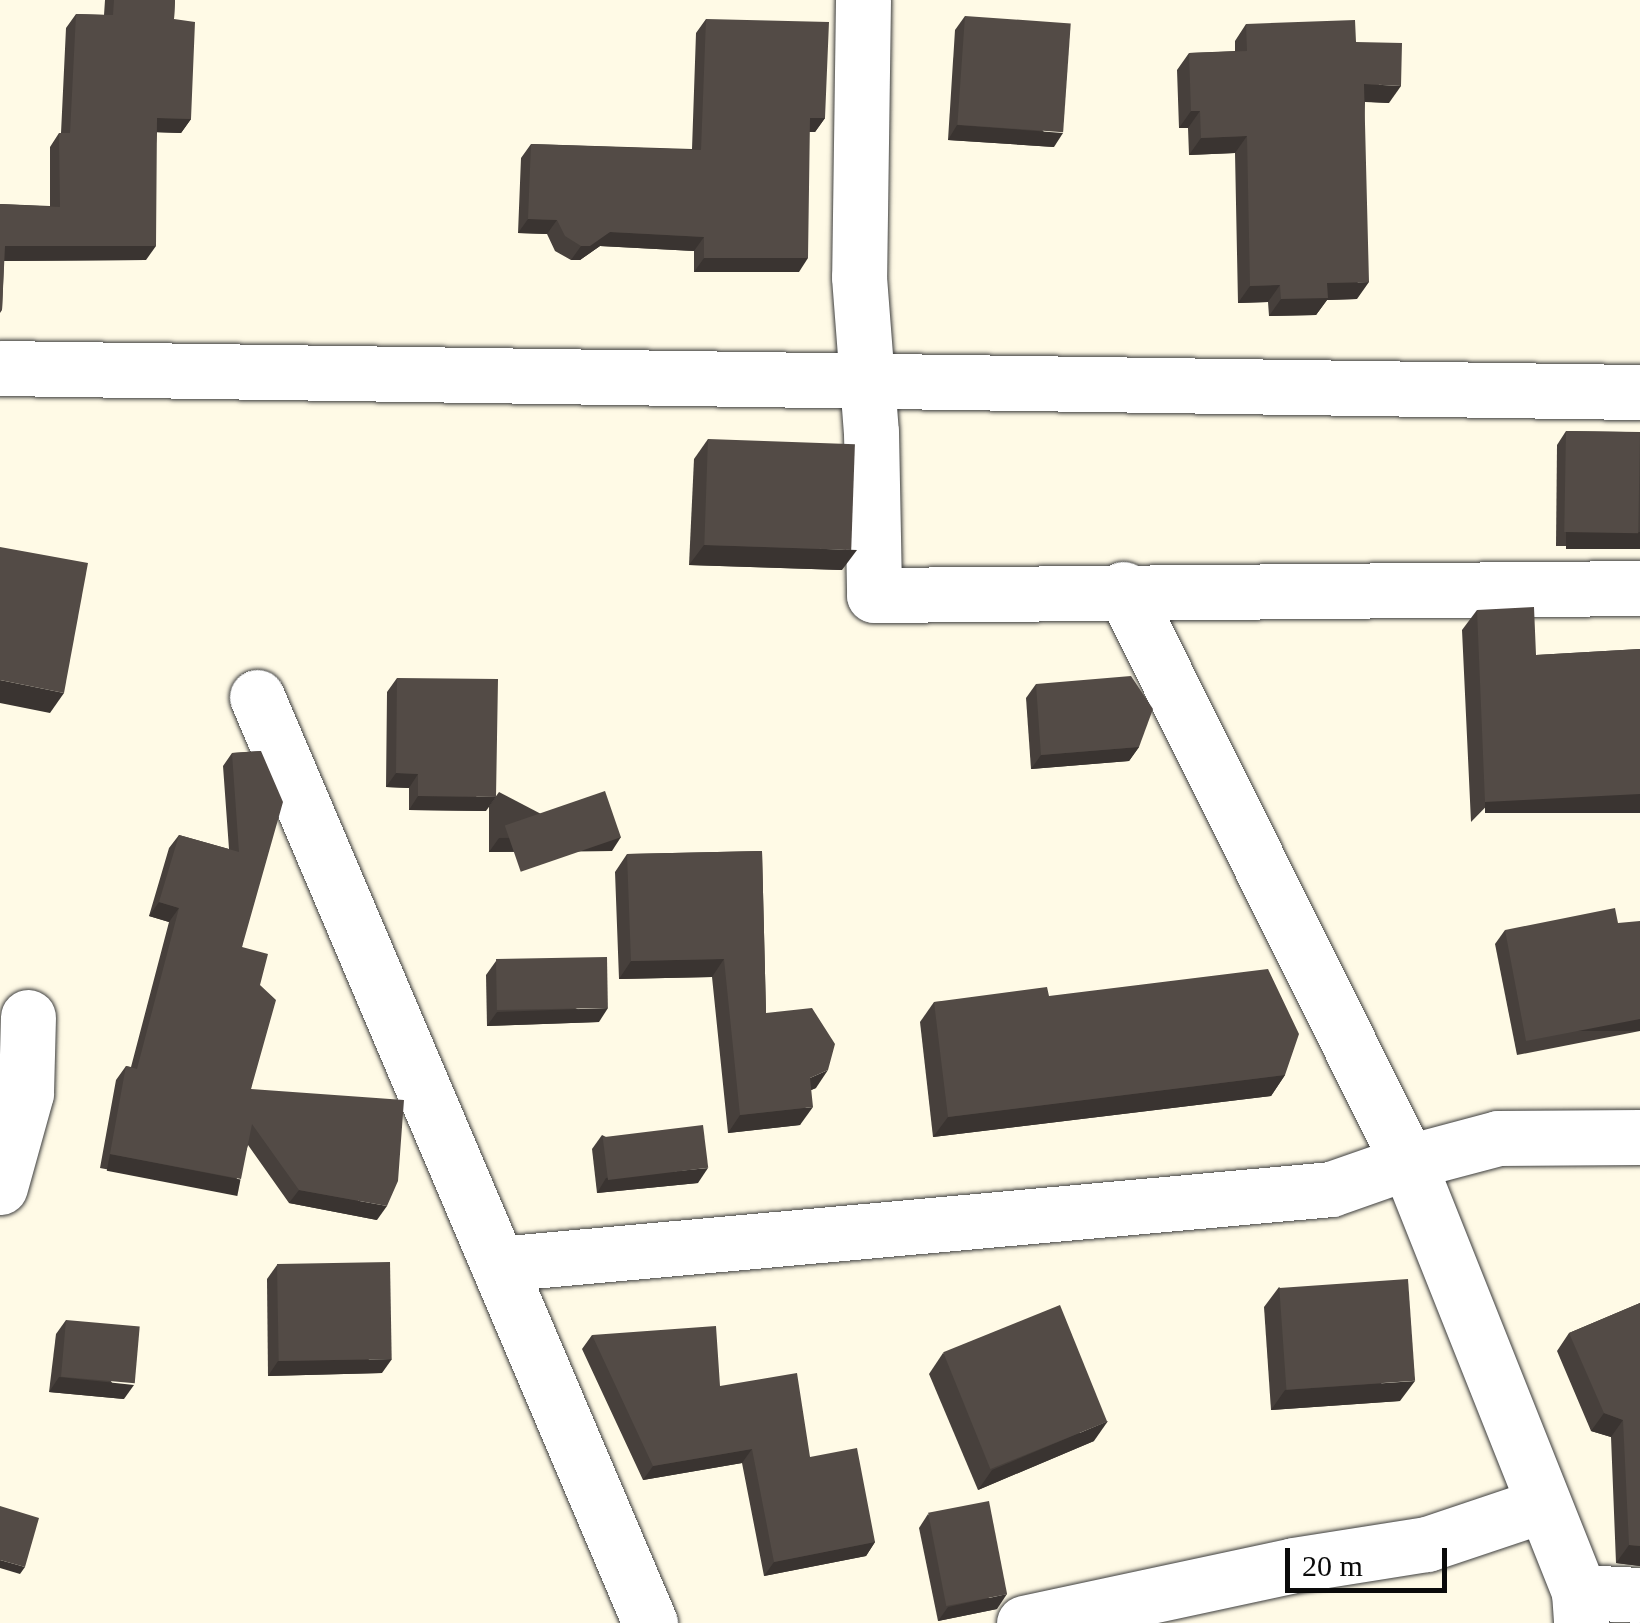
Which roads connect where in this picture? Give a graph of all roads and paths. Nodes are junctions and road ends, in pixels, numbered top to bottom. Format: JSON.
{"nodes":[{"id":1,"x":864,"y":0,"type":"edge"},
{"id":2,"x":0,"y":368,"type":"edge"},
{"id":3,"x":864,"y":384,"type":"junction"},
{"id":4,"x":1640,"y":392,"type":"edge"},
{"id":5,"x":1640,"y":588,"type":"edge"},
{"id":6,"x":1123,"y":589,"type":"junction"},
{"id":7,"x":257,"y":697,"type":"dead end"},
{"id":8,"x":28,"y":1017,"type":"dead end"},
{"id":9,"x":1640,"y":1137,"type":"edge"},
{"id":10,"x":1408,"y":1162,"type":"junction"},
{"id":11,"x":0,"y":1188,"type":"edge"},
{"id":12,"x":498,"y":1264,"type":"junction"},
{"id":13,"x":1543,"y":1505,"type":"junction"},
{"id":14,"x":1640,"y":1596,"type":"edge"},
{"id":15,"x":1593,"y":1613,"type":"edge"},
{"id":16,"x":650,"y":1623,"type":"edge"},
{"id":17,"x":1024,"y":1623,"type":"edge"}],
"edges":[{"from":1,"to":3,"type":"street"},
{"from":2,"to":3,"type":"street"},
{"from":3,"to":4,"type":"street"},
{"from":3,"to":6,"type":"street"},
{"from":5,"to":6,"type":"street"},
{"from":6,"to":10,"type":"street"},
{"from":7,"to":12,"type":"street"},
{"from":8,"to":11,"type":"street"},
{"from":9,"to":10,"type":"street"},
{"from":10,"to":12,"type":"street"},
{"from":10,"to":13,"type":"street"},
{"from":12,"to":16,"type":"street"},
{"from":13,"to":15,"type":"street"},
{"from":13,"to":17,"type":"street"},
{"from":14,"to":15,"type":"street"}]}
